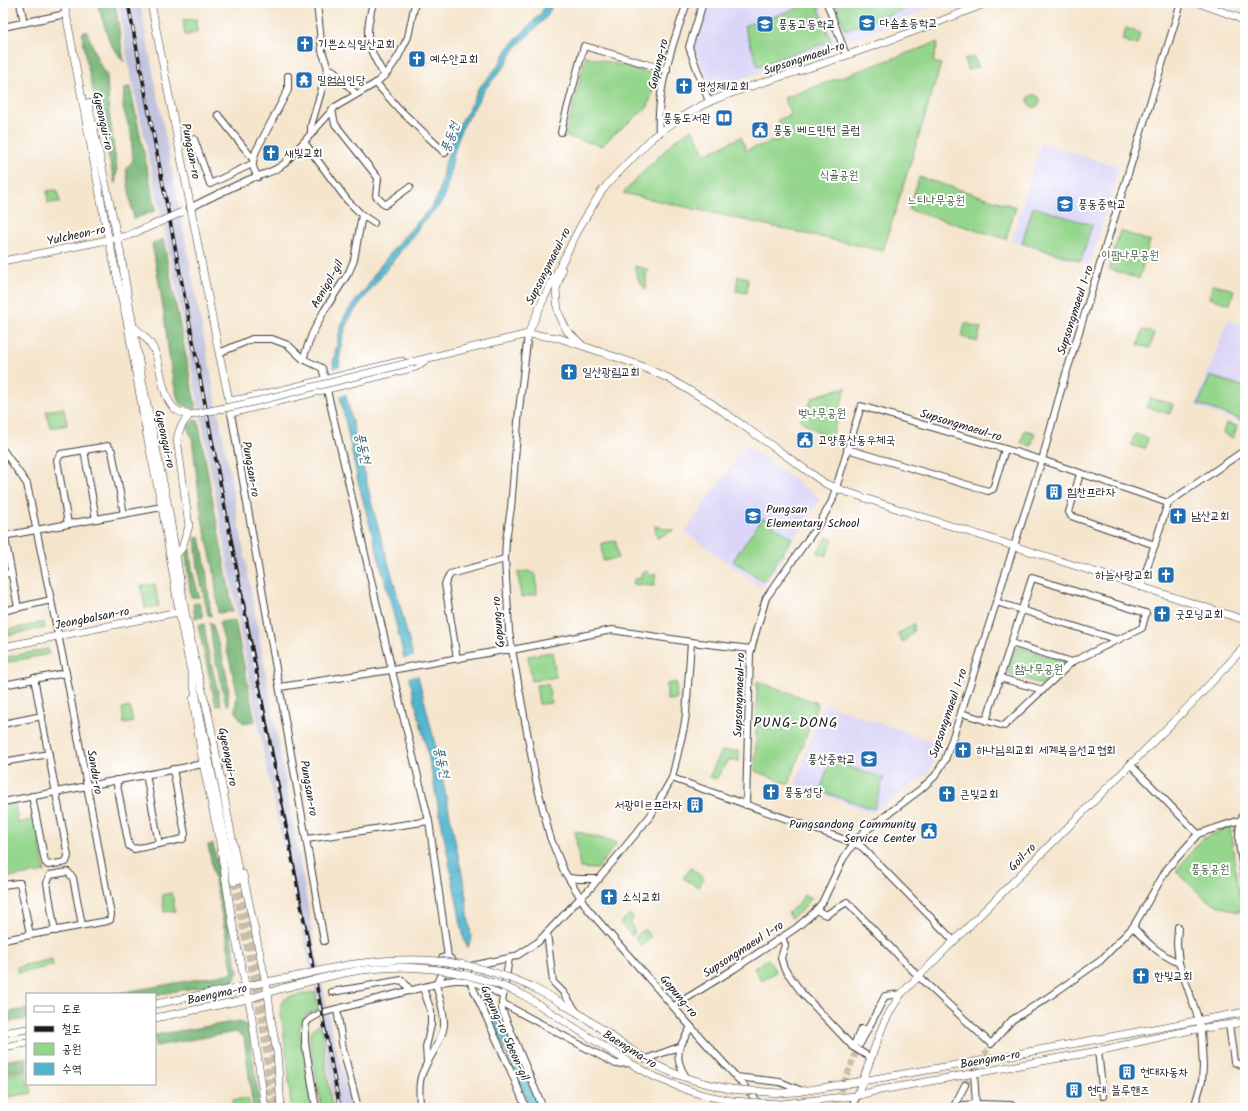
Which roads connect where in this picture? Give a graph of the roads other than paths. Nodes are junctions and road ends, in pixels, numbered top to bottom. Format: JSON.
{"nodes":[{"id":1,"x":20,"y":3,"type":"edge"},
{"id":2,"x":64,"y":3,"type":"edge"},
{"id":3,"x":69,"y":3,"type":"edge"},
{"id":4,"x":151,"y":3,"type":"edge"},
{"id":5,"x":317,"y":3,"type":"edge"},
{"id":6,"x":373,"y":3,"type":"edge"},
{"id":7,"x":415,"y":3,"type":"edge"},
{"id":8,"x":687,"y":3,"type":"edge"},
{"id":9,"x":703,"y":3,"type":"edge"},
{"id":10,"x":827,"y":3,"type":"edge"},
{"id":11,"x":986,"y":3,"type":"edge"},
{"id":12,"x":1181,"y":3,"type":"edge"},
{"id":13,"x":1199,"y":3,"type":"edge"},
{"id":14,"x":66,"y":14,"type":"junction"},
{"id":15,"x":1245,"y":22,"type":"edge"},
{"id":16,"x":24,"y":23,"type":"junction"},
{"id":17,"x":3,"y":27,"type":"edge"},
{"id":18,"x":846,"y":55,"type":"junction"},
{"id":19,"x":328,"y":68,"type":"junction"},
{"id":20,"x":667,"y":70,"type":"junction"},
{"id":21,"x":288,"y":76,"type":"dead end"},
{"id":22,"x":385,"y":76,"type":"junction"},
{"id":23,"x":376,"y":83,"type":"junction"},
{"id":24,"x":356,"y":94,"type":"junction"},
{"id":25,"x":709,"y":102,"type":"junction"},
{"id":26,"x":332,"y":110,"type":"junction"},
{"id":27,"x":218,"y":115,"type":"dead end"},
{"id":28,"x":560,"y":132,"type":"dead end"},
{"id":29,"x":659,"y":133,"type":"junction"},
{"id":30,"x":311,"y":134,"type":"junction"},
{"id":31,"x":194,"y":139,"type":"dead end"},
{"id":32,"x":304,"y":142,"type":"junction"},
{"id":33,"x":445,"y":153,"type":"dead end"},
{"id":34,"x":253,"y":162,"type":"junction"},
{"id":35,"x":258,"y":177,"type":"junction"},
{"id":36,"x":410,"y":187,"type":"dead end"},
{"id":37,"x":190,"y":208,"type":"junction"},
{"id":38,"x":362,"y":215,"type":"junction"},
{"id":39,"x":374,"y":223,"type":"dead end"},
{"id":40,"x":117,"y":238,"type":"junction"},
{"id":41,"x":109,"y":240,"type":"junction"},
{"id":42,"x":567,"y":252,"type":"junction"},
{"id":43,"x":3,"y":261,"type":"edge"},
{"id":44,"x":133,"y":326,"type":"junction"},
{"id":45,"x":528,"y":334,"type":"junction"},
{"id":46,"x":583,"y":346,"type":"junction"},
{"id":47,"x":219,"y":353,"type":"junction"},
{"id":48,"x":428,"y":358,"type":"junction"},
{"id":49,"x":303,"y":359,"type":"junction"},
{"id":50,"x":327,"y":379,"type":"junction"},
{"id":51,"x":329,"y":389,"type":"junction"},
{"id":52,"x":229,"y":401,"type":"junction"},
{"id":53,"x":231,"y":413,"type":"junction"},
{"id":54,"x":190,"y":415,"type":"junction"},
{"id":55,"x":847,"y":449,"type":"junction"},
{"id":56,"x":1005,"y":449,"type":"junction"},
{"id":57,"x":3,"y":450,"type":"edge"},
{"id":58,"x":84,"y":450,"type":"junction"},
{"id":59,"x":1245,"y":450,"type":"edge"},
{"id":60,"x":1042,"y":460,"type":"junction"},
{"id":61,"x":1080,"y":474,"type":"junction"},
{"id":62,"x":836,"y":488,"type":"junction"},
{"id":63,"x":1168,"y":503,"type":"junction"},
{"id":64,"x":162,"y":507,"type":"junction"},
{"id":65,"x":124,"y":514,"type":"junction"},
{"id":66,"x":96,"y":520,"type":"junction"},
{"id":67,"x":68,"y":524,"type":"junction"},
{"id":68,"x":3,"y":527,"type":"edge"},
{"id":69,"x":37,"y":530,"type":"junction"},
{"id":70,"x":4,"y":536,"type":"edge"},
{"id":71,"x":1155,"y":545,"type":"junction"},
{"id":72,"x":1014,"y":546,"type":"junction"},
{"id":73,"x":176,"y":554,"type":"junction"},
{"id":74,"x":505,"y":559,"type":"junction"},
{"id":75,"x":11,"y":573,"type":"junction"},
{"id":76,"x":3,"y":574,"type":"edge"},
{"id":77,"x":1141,"y":587,"type":"junction"},
{"id":78,"x":51,"y":600,"type":"junction"},
{"id":79,"x":996,"y":602,"type":"junction"},
{"id":80,"x":18,"y":608,"type":"junction"},
{"id":81,"x":1022,"y":610,"type":"junction"},
{"id":82,"x":3,"y":611,"type":"edge"},
{"id":83,"x":182,"y":611,"type":"junction"},
{"id":84,"x":1245,"y":620,"type":"edge"},
{"id":85,"x":58,"y":636,"type":"junction"},
{"id":86,"x":1118,"y":640,"type":"junction"},
{"id":87,"x":691,"y":642,"type":"junction"},
{"id":88,"x":1011,"y":643,"type":"junction"},
{"id":89,"x":3,"y":646,"type":"edge"},
{"id":90,"x":1245,"y":646,"type":"edge"},
{"id":91,"x":751,"y":649,"type":"junction"},
{"id":92,"x":512,"y":650,"type":"junction"},
{"id":93,"x":456,"y":659,"type":"junction"},
{"id":94,"x":1072,"y":662,"type":"junction"},
{"id":95,"x":392,"y":670,"type":"junction"},
{"id":96,"x":66,"y":673,"type":"junction"},
{"id":97,"x":196,"y":675,"type":"junction"},
{"id":98,"x":34,"y":678,"type":"junction"},
{"id":99,"x":1000,"y":678,"type":"junction"},
{"id":100,"x":3,"y":685,"type":"edge"},
{"id":101,"x":280,"y":687,"type":"junction"},
{"id":102,"x":1043,"y":690,"type":"junction"},
{"id":103,"x":962,"y":713,"type":"junction"},
{"id":104,"x":42,"y":716,"type":"junction"},
{"id":105,"x":986,"y":721,"type":"junction"},
{"id":106,"x":3,"y":724,"type":"edge"},
{"id":107,"x":49,"y":754,"type":"junction"},
{"id":108,"x":3,"y":762,"type":"edge"},
{"id":109,"x":203,"y":764,"type":"junction"},
{"id":110,"x":1130,"y":764,"type":"junction"},
{"id":111,"x":173,"y":769,"type":"junction"},
{"id":112,"x":146,"y":774,"type":"junction"},
{"id":113,"x":672,"y":778,"type":"junction"},
{"id":114,"x":116,"y":780,"type":"junction"},
{"id":115,"x":86,"y":786,"type":"junction"},
{"id":116,"x":56,"y":792,"type":"junction"},
{"id":117,"x":32,"y":796,"type":"junction"},
{"id":118,"x":3,"y":802,"type":"edge"},
{"id":119,"x":746,"y":805,"type":"junction"},
{"id":120,"x":1245,"y":810,"type":"edge"},
{"id":121,"x":1240,"y":820,"type":"junction"},
{"id":122,"x":429,"y":821,"type":"junction"},
{"id":123,"x":1198,"y":834,"type":"junction"},
{"id":124,"x":307,"y":839,"type":"junction"},
{"id":125,"x":854,"y":843,"type":"junction"},
{"id":126,"x":160,"y":844,"type":"junction"},
{"id":127,"x":568,"y":878,"type":"junction"},
{"id":128,"x":599,"y":879,"type":"junction"},
{"id":129,"x":237,"y":881,"type":"tunnel mouth"},
{"id":130,"x":1245,"y":882,"type":"edge"},
{"id":131,"x":3,"y":886,"type":"edge"},
{"id":132,"x":581,"y":897,"type":"junction"},
{"id":133,"x":816,"y":910,"type":"junction"},
{"id":134,"x":82,"y":925,"type":"junction"},
{"id":135,"x":1133,"y":927,"type":"junction"},
{"id":136,"x":1178,"y":927,"type":"dead end"},
{"id":137,"x":56,"y":931,"type":"junction"},
{"id":138,"x":547,"y":933,"type":"junction"},
{"id":139,"x":30,"y":935,"type":"junction"},
{"id":140,"x":782,"y":937,"type":"junction"},
{"id":141,"x":3,"y":939,"type":"edge"},
{"id":142,"x":324,"y":941,"type":"dead end"},
{"id":143,"x":954,"y":941,"type":"junction"},
{"id":144,"x":448,"y":957,"type":"junction"},
{"id":145,"x":509,"y":958,"type":"junction"},
{"id":146,"x":1179,"y":963,"type":"junction"},
{"id":147,"x":454,"y":964,"type":"junction"},
{"id":148,"x":468,"y":967,"type":"junction"},
{"id":149,"x":444,"y":972,"type":"junction"},
{"id":150,"x":918,"y":976,"type":"junction"},
{"id":151,"x":470,"y":981,"type":"junction"},
{"id":152,"x":266,"y":982,"type":"junction"},
{"id":153,"x":436,"y":984,"type":"junction"},
{"id":154,"x":246,"y":986,"type":"junction"},
{"id":155,"x":423,"y":988,"type":"junction"},
{"id":156,"x":411,"y":991,"type":"junction"},
{"id":157,"x":332,"y":992,"type":"dead end"},
{"id":158,"x":268,"y":993,"type":"junction"},
{"id":159,"x":901,"y":994,"type":"junction"},
{"id":160,"x":503,"y":996,"type":"junction"},
{"id":161,"x":248,"y":998,"type":"junction"},
{"id":162,"x":502,"y":1003,"type":"junction"},
{"id":163,"x":156,"y":1004,"type":"edge"},
{"id":164,"x":674,"y":1006,"type":"junction"},
{"id":165,"x":337,"y":1009,"type":"junction"},
{"id":166,"x":1245,"y":1012,"type":"edge"},
{"id":167,"x":578,"y":1013,"type":"junction"},
{"id":168,"x":156,"y":1018,"type":"edge"},
{"id":169,"x":1199,"y":1021,"type":"junction"},
{"id":170,"x":1245,"y":1022,"type":"edge"},
{"id":171,"x":1229,"y":1024,"type":"junction"},
{"id":172,"x":691,"y":1027,"type":"junction"},
{"id":173,"x":26,"y":1029,"type":"edge"},
{"id":174,"x":1201,"y":1029,"type":"junction"},
{"id":175,"x":867,"y":1030,"type":"junction"},
{"id":176,"x":3,"y":1033,"type":"edge"},
{"id":177,"x":26,"y":1043,"type":"edge"},
{"id":178,"x":860,"y":1044,"type":"tunnel mouth"},
{"id":179,"x":853,"y":1046,"type":"junction"},
{"id":180,"x":679,"y":1047,"type":"junction"},
{"id":181,"x":3,"y":1048,"type":"edge"},
{"id":182,"x":1098,"y":1051,"type":"junction"},
{"id":183,"x":871,"y":1058,"type":"junction"},
{"id":184,"x":646,"y":1059,"type":"junction"},
{"id":185,"x":630,"y":1063,"type":"junction"},
{"id":186,"x":427,"y":1064,"type":"junction"},
{"id":187,"x":1245,"y":1067,"type":"edge"},
{"id":188,"x":974,"y":1073,"type":"junction"},
{"id":189,"x":686,"y":1077,"type":"junction"},
{"id":190,"x":736,"y":1077,"type":"junction"},
{"id":191,"x":863,"y":1081,"type":"junction"},
{"id":192,"x":965,"y":1085,"type":"tunnel mouth"},
{"id":193,"x":802,"y":1091,"type":"junction"},
{"id":194,"x":857,"y":1096,"type":"junction"},
{"id":195,"x":1103,"y":1096,"type":"dead end"},
{"id":196,"x":976,"y":1104,"type":"junction"},
{"id":197,"x":265,"y":1108,"type":"edge"},
{"id":198,"x":281,"y":1108,"type":"edge"},
{"id":199,"x":316,"y":1108,"type":"edge"},
{"id":200,"x":358,"y":1108,"type":"edge"},
{"id":201,"x":420,"y":1108,"type":"edge"},
{"id":202,"x":526,"y":1108,"type":"edge"},
{"id":203,"x":543,"y":1108,"type":"edge"},
{"id":204,"x":763,"y":1108,"type":"edge"},
{"id":205,"x":851,"y":1108,"type":"edge"},
{"id":206,"x":953,"y":1108,"type":"edge"},
{"id":207,"x":963,"y":1108,"type":"edge"},
{"id":208,"x":1011,"y":1108,"type":"edge"},
{"id":209,"x":1194,"y":1108,"type":"edge"}],
"edges":[{"from":1,"to":16,"type":"street"},
{"from":2,"to":14,"type":"main road","name":"Gyeongui-ro"},
{"from":3,"to":40,"type":"main road","name":"Gyeongui-ro"},
{"from":4,"to":37,"type":"main road","name":"Pungsan-ro"},
{"from":5,"to":19,"type":"street"},
{"from":6,"to":22,"type":"street"},
{"from":7,"to":22,"type":"street"},
{"from":8,"to":20,"type":"street","name":"Gopung-ro"},
{"from":9,"to":25,"type":"street"},
{"from":10,"to":18,"type":"street"},
{"from":11,"to":18,"type":"main road","name":"Supsongmaeul-ro"},
{"from":12,"to":60,"type":"street","name":"Supsongmaeul 1-ro"},
{"from":13,"to":15,"type":"main road"},
{"from":14,"to":16,"type":"street"},
{"from":14,"to":41,"type":"main road","name":"Gyeongui-ro"},
{"from":16,"to":17,"type":"street"},
{"from":18,"to":25,"type":"main road","name":"Supsongmaeul-ro"},
{"from":19,"to":24,"type":"street"},
{"from":19,"to":30,"type":"street"},
{"from":20,"to":28,"type":"street"},
{"from":20,"to":29,"type":"street","name":"Gopung-ro"},
{"from":21,"to":34,"type":"street"},
{"from":22,"to":23,"type":"street"},
{"from":23,"to":24,"type":"street"},
{"from":23,"to":33,"type":"street"},
{"from":24,"to":26,"type":"street"},
{"from":25,"to":29,"type":"main road","name":"Supsongmaeul-ro"},
{"from":26,"to":30,"type":"street"},
{"from":26,"to":36,"type":"street"},
{"from":27,"to":34,"type":"street"},
{"from":29,"to":42,"type":"main road","name":"Supsongmaeul-ro"},
{"from":30,"to":32,"type":"street"},
{"from":31,"to":34,"type":"street"},
{"from":32,"to":35,"type":"street"},
{"from":32,"to":38,"type":"street"},
{"from":34,"to":35,"type":"street"},
{"from":35,"to":37,"type":"street"},
{"from":37,"to":40,"type":"main road","name":"Yulcheon-ro","bridge":true},
{"from":37,"to":47,"type":"main road","name":"Pungsan-ro"},
{"from":38,"to":39,"type":"street"},
{"from":38,"to":49,"type":"street","name":"Aenigol-gil"},
{"from":40,"to":41,"type":"main road","name":"Yulcheon-ro"},
{"from":40,"to":44,"type":"main road","name":"Gyeongui-ro"},
{"from":41,"to":43,"type":"main road","name":"Yulcheon-ro"},
{"from":41,"to":64,"type":"main road","name":"Gyeongui-ro"},
{"from":42,"to":45,"type":"main road","name":"Supsongmaeul-ro"},
{"from":42,"to":46,"type":"main road"},
{"from":44,"to":54,"type":"main road"},
{"from":44,"to":73,"type":"main road","name":"Gyeongui-ro"},
{"from":45,"to":46,"type":"main road"},
{"from":45,"to":48,"type":"main road"},
{"from":45,"to":74,"type":"street","name":"Gopung-ro"},
{"from":46,"to":62,"type":"main road"},
{"from":47,"to":49,"type":"street"},
{"from":47,"to":52,"type":"main road","name":"Pungsan-ro"},
{"from":48,"to":50,"type":"main road"},
{"from":48,"to":51,"type":"main road"},
{"from":48,"to":54,"type":"main road","bridge":true},
{"from":49,"to":50,"type":"street"},
{"from":50,"to":52,"type":"main road"},
{"from":51,"to":53,"type":"main road"},
{"from":51,"to":95,"type":"street"},
{"from":52,"to":53,"type":"main road","name":"Pungsan-ro"},
{"from":53,"to":101,"type":"street","name":"Pungsan-ro"},
{"from":54,"to":73,"type":"main road"},
{"from":55,"to":56,"type":"street","name":"Supsongmaeul-ro"},
{"from":55,"to":56,"type":"street","name":"Supsongmaeul-ro"},
{"from":55,"to":62,"type":"street","name":"Supsongmaeul-ro"},
{"from":56,"to":60,"type":"street"},
{"from":57,"to":69,"type":"street","name":"Sandu-ro"},
{"from":58,"to":65,"type":"street"},
{"from":58,"to":66,"type":"street"},
{"from":58,"to":67,"type":"street"},
{"from":59,"to":63,"type":"street"},
{"from":60,"to":61,"type":"street"},
{"from":60,"to":72,"type":"street","name":"Supsongmaeul 1-ro"},
{"from":61,"to":63,"type":"street"},
{"from":61,"to":71,"type":"street"},
{"from":62,"to":72,"type":"main road"},
{"from":62,"to":91,"type":"street","name":"Supsongmaeul-ro"},
{"from":63,"to":71,"type":"street"},
{"from":64,"to":65,"type":"street"},
{"from":64,"to":83,"type":"main road","name":"Gyeongui-ro"},
{"from":65,"to":66,"type":"street"},
{"from":66,"to":67,"type":"street"},
{"from":67,"to":69,"type":"street"},
{"from":68,"to":70,"type":"street"},
{"from":69,"to":70,"type":"street"},
{"from":69,"to":78,"type":"street","name":"Sandu-ro"},
{"from":70,"to":75,"type":"street"},
{"from":71,"to":77,"type":"street"},
{"from":72,"to":77,"type":"main road"},
{"from":72,"to":79,"type":"street","name":"Supsongmaeul 1-ro"},
{"from":73,"to":83,"type":"main road","name":"Gyeongui-ro"},
{"from":74,"to":92,"type":"street","name":"Gopung-ro"},
{"from":74,"to":93,"type":"street"},
{"from":75,"to":76,"type":"street"},
{"from":75,"to":80,"type":"street"},
{"from":77,"to":84,"type":"main road"},
{"from":78,"to":80,"type":"street"},
{"from":78,"to":85,"type":"street","name":"Sandu-ro"},
{"from":79,"to":81,"type":"street"},
{"from":79,"to":103,"type":"street","name":"Supsongmaeul 1-ro"},
{"from":80,"to":82,"type":"street"},
{"from":81,"to":86,"type":"street"},
{"from":81,"to":86,"type":"street"},
{"from":81,"to":88,"type":"street"},
{"from":83,"to":85,"type":"main road","name":"Jeongbalsan-ro"},
{"from":83,"to":97,"type":"main road","name":"Gyeongui-ro"},
{"from":85,"to":89,"type":"main road","name":"Jeongbalsan-ro"},
{"from":85,"to":96,"type":"street","name":"Sandu-ro"},
{"from":86,"to":94,"type":"street"},
{"from":87,"to":91,"type":"street"},
{"from":87,"to":92,"type":"street"},
{"from":87,"to":113,"type":"street"},
{"from":88,"to":94,"type":"street"},
{"from":88,"to":99,"type":"street"},
{"from":90,"to":110,"type":"main road","name":"Goil-ro"},
{"from":91,"to":119,"type":"street","name":"Supsongmaeul-ro"},
{"from":92,"to":93,"type":"street"},
{"from":92,"to":127,"type":"street","name":"Gopung-ro"},
{"from":93,"to":95,"type":"street"},
{"from":94,"to":102,"type":"street"},
{"from":95,"to":101,"type":"street"},
{"from":95,"to":122,"type":"street"},
{"from":96,"to":98,"type":"street"},
{"from":96,"to":115,"type":"street","name":"Sandu-ro"},
{"from":97,"to":109,"type":"main road"},
{"from":97,"to":129,"type":"main road","name":"Gyeongui-ro"},
{"from":97,"to":152,"type":"main road"},
{"from":98,"to":100,"type":"street"},
{"from":98,"to":104,"type":"street"},
{"from":99,"to":102,"type":"street"},
{"from":99,"to":105,"type":"street"},
{"from":101,"to":124,"type":"street","name":"Pungsan-ro"},
{"from":102,"to":105,"type":"street"},
{"from":103,"to":105,"type":"street"},
{"from":103,"to":125,"type":"street","name":"Supsongmaeul 1-ro"},
{"from":104,"to":106,"type":"street"},
{"from":104,"to":107,"type":"street"},
{"from":107,"to":108,"type":"street"},
{"from":107,"to":116,"type":"street"},
{"from":109,"to":111,"type":"street"},
{"from":109,"to":154,"type":"main road"},
{"from":110,"to":123,"type":"street"},
{"from":110,"to":143,"type":"main road","name":"Goil-ro"},
{"from":111,"to":112,"type":"street"},
{"from":111,"to":126,"type":"street"},
{"from":112,"to":114,"type":"street"},
{"from":112,"to":126,"type":"street"},
{"from":113,"to":119,"type":"street"},
{"from":113,"to":128,"type":"street"},
{"from":114,"to":115,"type":"street"},
{"from":114,"to":126,"type":"street"},
{"from":115,"to":116,"type":"street"},
{"from":115,"to":134,"type":"street","name":"Sandu-ro"},
{"from":116,"to":117,"type":"street"},
{"from":116,"to":117,"type":"street"},
{"from":117,"to":118,"type":"street"},
{"from":119,"to":125,"type":"street"},
{"from":120,"to":121,"type":"street"},
{"from":121,"to":123,"type":"street"},
{"from":121,"to":130,"type":"street"},
{"from":122,"to":124,"type":"street"},
{"from":122,"to":144,"type":"street"},
{"from":123,"to":135,"type":"street"},
{"from":124,"to":142,"type":"street","name":"Pungsan-ro"},
{"from":125,"to":133,"type":"street","name":"Supsongmaeul 1-ro"},
{"from":125,"to":143,"type":"street"},
{"from":127,"to":128,"type":"street"},
{"from":127,"to":132,"type":"street","name":"Gopung-ro"},
{"from":128,"to":132,"type":"street"},
{"from":131,"to":139,"type":"street"},
{"from":132,"to":138,"type":"street"},
{"from":132,"to":164,"type":"street","name":"Gopung-ro"},
{"from":133,"to":140,"type":"street","name":"Supsongmaeul 1-ro"},
{"from":133,"to":150,"type":"street"},
{"from":134,"to":137,"type":"street","name":"Sandu-ro"},
{"from":134,"to":137,"type":"street"},
{"from":135,"to":146,"type":"street"},
{"from":135,"to":150,"type":"street"},
{"from":136,"to":146,"type":"street"},
{"from":137,"to":139,"type":"street","name":"Sandu-ro"},
{"from":138,"to":145,"type":"street"},
{"from":138,"to":167,"type":"street"},
{"from":139,"to":141,"type":"street","name":"Sandu-ro"},
{"from":140,"to":164,"type":"street","name":"Supsongmaeul 1-ro"},
{"from":140,"to":179,"type":"street"},
{"from":143,"to":150,"type":"main road","name":"Goil-ro"},
{"from":144,"to":147,"type":"street"},
{"from":144,"to":149,"type":"street"},
{"from":145,"to":148,"type":"street"},
{"from":145,"to":160,"type":"street","name":"Gopung-ro 5beon-gil"},
{"from":146,"to":169,"type":"street"},
{"from":147,"to":148,"type":"street"},
{"from":147,"to":149,"type":"street"},
{"from":148,"to":151,"type":"street","name":"Gopung-ro 5beon-gil"},
{"from":149,"to":153,"type":"street"},
{"from":150,"to":159,"type":"main road","name":"Goil-ro"},
{"from":151,"to":153,"type":"street"},
{"from":151,"to":160,"type":"street"},
{"from":151,"to":202,"type":"street","name":"Gopung-ro 5beon-gil"},
{"from":152,"to":154,"type":"main road","name":"Baengma-ro"},
{"from":152,"to":158,"type":"main road"},
{"from":152,"to":167,"type":"main road","name":"Baengma-ro","bridge":true},
{"from":153,"to":155,"type":"street"},
{"from":153,"to":186,"type":"street"},
{"from":154,"to":161,"type":"main road"},
{"from":154,"to":163,"type":"main road","name":"Baengma-ro"},
{"from":155,"to":156,"type":"street"},
{"from":155,"to":186,"type":"street"},
{"from":156,"to":157,"type":"street"},
{"from":156,"to":165,"type":"street"},
{"from":158,"to":161,"type":"main road","name":"Baengma-ro"},
{"from":158,"to":185,"type":"main road","name":"Baengma-ro","bridge":true},
{"from":158,"to":198,"type":"main road"},
{"from":159,"to":175,"type":"street"},
{"from":159,"to":183,"type":"main road","name":"Goil-ro"},
{"from":160,"to":162,"type":"street","name":"Gopung-ro 5beon-gil"},
{"from":161,"to":168,"type":"main road","name":"Baengma-ro"},
{"from":161,"to":197,"type":"main road"},
{"from":162,"to":185,"type":"street"},
{"from":162,"to":203,"type":"street","name":"Gopung-ro 5beon-gil"},
{"from":164,"to":172,"type":"street","name":"Gopung-ro"},
{"from":165,"to":199,"type":"street"},
{"from":165,"to":200,"type":"street"},
{"from":166,"to":169,"type":"main road","name":"Baengma-ro"},
{"from":167,"to":184,"type":"main road","name":"Baengma-ro"},
{"from":169,"to":174,"type":"street"},
{"from":169,"to":191,"type":"main road","name":"Baengma-ro"},
{"from":170,"to":171,"type":"main road","name":"Baengma-ro"},
{"from":171,"to":174,"type":"main road","name":"Baengma-ro"},
{"from":171,"to":187,"type":"street"},
{"from":172,"to":180,"type":"street"},
{"from":172,"to":190,"type":"street","name":"Gopung-ro"},
{"from":173,"to":176,"type":"main road"},
{"from":174,"to":182,"type":"main road","name":"Baengma-ro"},
{"from":174,"to":209,"type":"street"},
{"from":175,"to":178,"type":"street"},
{"from":175,"to":179,"type":"street"},
{"from":177,"to":181,"type":"main road"},
{"from":179,"to":183,"type":"street"},
{"from":180,"to":184,"type":"street"},
{"from":180,"to":189,"type":"street"},
{"from":182,"to":188,"type":"main road","name":"Baengma-ro"},
{"from":182,"to":195,"type":"street"},
{"from":183,"to":191,"type":"main road","name":"Goil-ro"},
{"from":184,"to":189,"type":"main road","name":"Baengma-ro"},
{"from":185,"to":194,"type":"main road","name":"Baengma-ro","bridge":true},
{"from":186,"to":201,"type":"street"},
{"from":188,"to":194,"type":"main road","name":"Baengma-ro"},
{"from":188,"to":196,"type":"street"},
{"from":189,"to":193,"type":"main road","name":"Baengma-ro","bridge":true},
{"from":190,"to":193,"type":"street"},
{"from":190,"to":204,"type":"street","name":"Gopung-ro"},
{"from":191,"to":193,"type":"main road","name":"Baengma-ro"},
{"from":191,"to":194,"type":"main road","name":"Goil-ro"},
{"from":192,"to":206,"type":"street"},
{"from":194,"to":205,"type":"street","name":"Goil-ro"},
{"from":196,"to":207,"type":"street"},
{"from":196,"to":208,"type":"street"}]}
